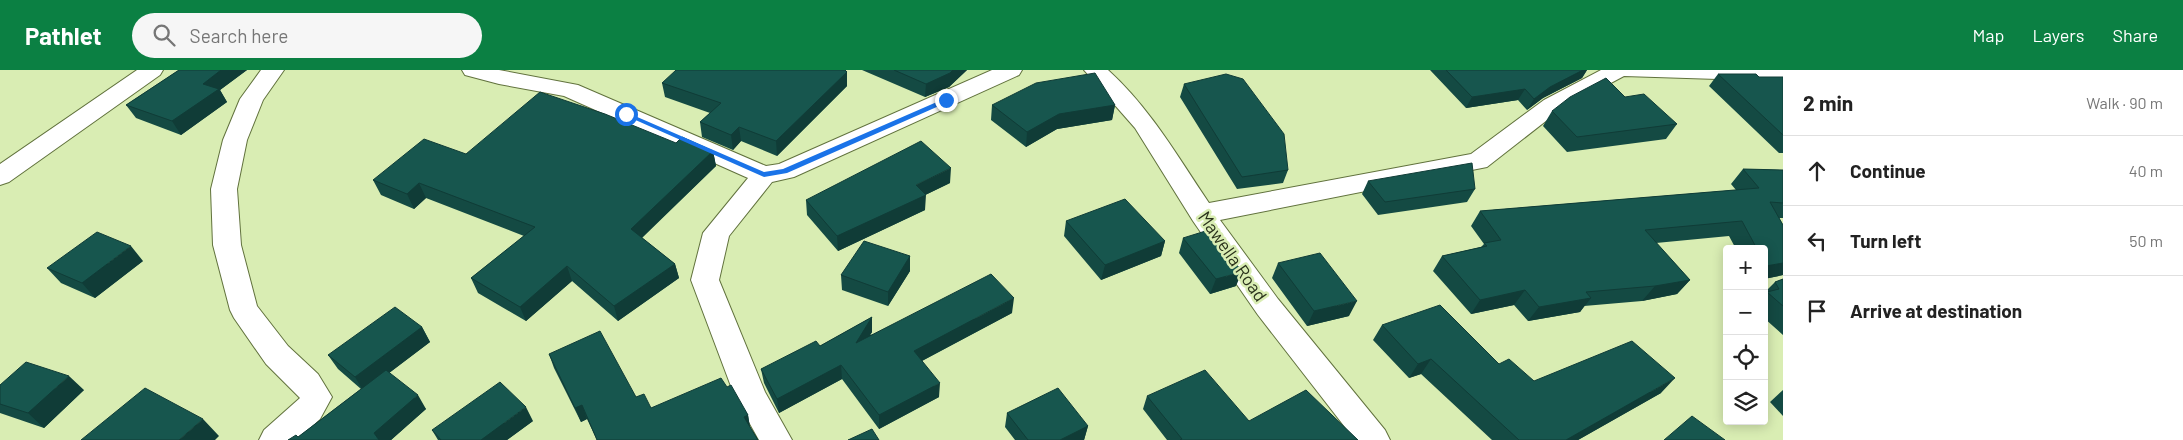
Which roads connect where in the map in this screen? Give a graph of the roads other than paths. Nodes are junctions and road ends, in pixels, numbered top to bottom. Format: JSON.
{"nodes":[{"id":1,"x":152,"y":70,"type":"edge"},
{"id":2,"x":273,"y":70,"type":"edge"},
{"id":3,"x":473,"y":70,"type":"edge"},
{"id":4,"x":1011,"y":70,"type":"edge"},
{"id":5,"x":1094,"y":70,"type":"edge"},
{"id":6,"x":1618,"y":70,"type":"edge"},
{"id":7,"x":1627,"y":70,"type":"edge"},
{"id":8,"x":1783,"y":74,"type":"edge"},
{"id":9,"x":764,"y":175,"type":"junction"},
{"id":10,"x":0,"y":176,"type":"edge"},
{"id":11,"x":1202,"y":214,"type":"junction"},
{"id":12,"x":275,"y":440,"type":"edge"},
{"id":13,"x":776,"y":440,"type":"edge"},
{"id":14,"x":1374,"y":440,"type":"edge"}],
"edges":[{"from":1,"to":10,"type":"street"},
{"from":2,"to":12,"type":"street"},
{"from":3,"to":9,"type":"street"},
{"from":4,"to":9,"type":"street"},
{"from":5,"to":11,"type":"street","name":"Mawella Road"},
{"from":6,"to":11,"type":"street"},
{"from":7,"to":8,"type":"street"},
{"from":9,"to":13,"type":"street"},
{"from":11,"to":14,"type":"street","name":"Mawella Road"}]}
